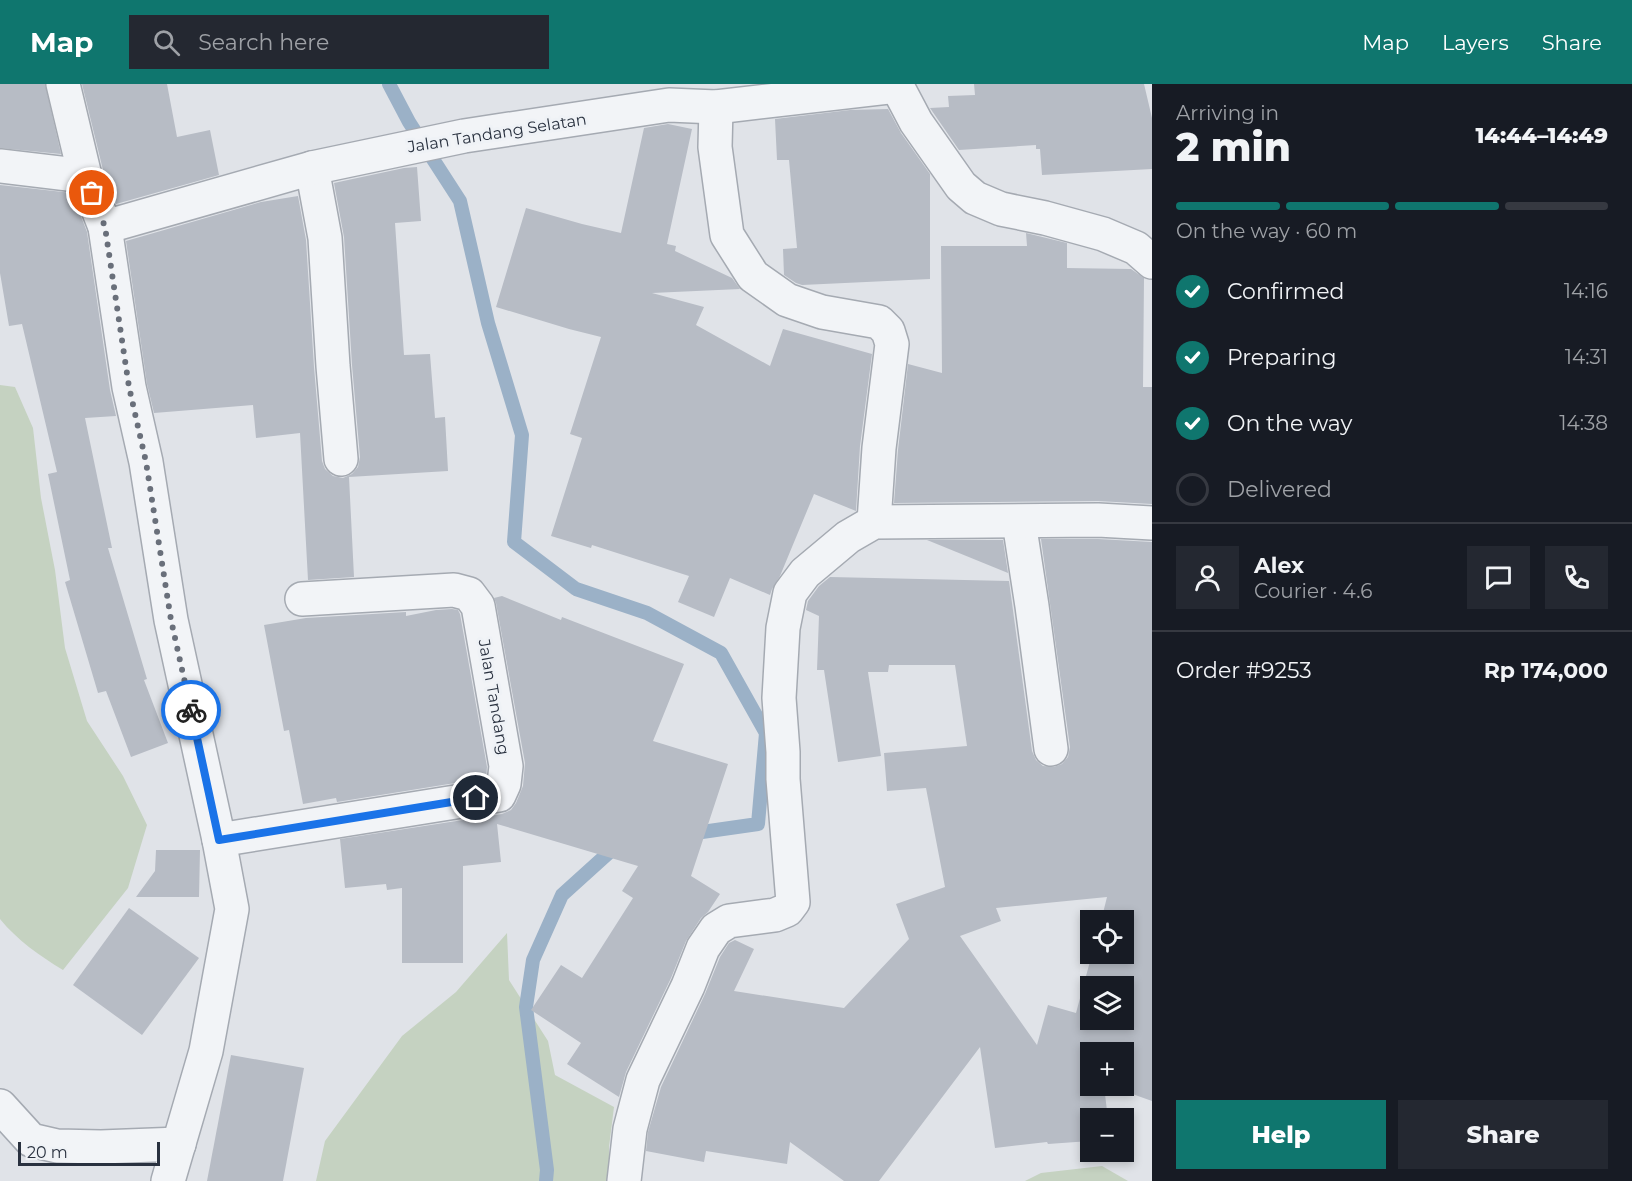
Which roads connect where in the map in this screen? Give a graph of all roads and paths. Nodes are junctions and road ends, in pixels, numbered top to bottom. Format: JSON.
{"nodes":[{"id":1,"x":63,"y":84,"type":"edge"},
{"id":2,"x":896,"y":85,"type":"edge"},
{"id":3,"x":716,"y":107,"type":"junction"},
{"id":4,"x":0,"y":166,"type":"edge"},
{"id":5,"x":312,"y":168,"type":"junction"},
{"id":6,"x":85,"y":176,"type":"junction"},
{"id":7,"x":105,"y":227,"type":"junction"},
{"id":8,"x":1152,"y":262,"type":"edge"},
{"id":9,"x":341,"y":459,"type":"dead end"},
{"id":10,"x":874,"y":522,"type":"junction"},
{"id":11,"x":1018,"y":522,"type":"junction"},
{"id":12,"x":1152,"y":523,"type":"edge"},
{"id":13,"x":302,"y":599,"type":"dead end"},
{"id":14,"x":1052,"y":749,"type":"dead end"},
{"id":15,"x":219,"y":840,"type":"junction"},
{"id":16,"x":0,"y":1106,"type":"edge"},
{"id":17,"x":179,"y":1144,"type":"junction"},
{"id":18,"x":168,"y":1181,"type":"edge"},
{"id":19,"x":624,"y":1181,"type":"edge"}],
"edges":[{"from":1,"to":6,"type":"street"},
{"from":2,"to":3,"type":"street","name":"Jalan Tandang Selatan"},
{"from":2,"to":8,"type":"street"},
{"from":3,"to":5,"type":"street","name":"Jalan Tandang Selatan"},
{"from":3,"to":10,"type":"street"},
{"from":4,"to":6,"type":"street"},
{"from":5,"to":7,"type":"street","name":"Jalan Tandang Selatan"},
{"from":5,"to":9,"type":"street"},
{"from":6,"to":7,"type":"street"},
{"from":7,"to":15,"type":"street"},
{"from":10,"to":11,"type":"street"},
{"from":10,"to":19,"type":"street"},
{"from":11,"to":12,"type":"street"},
{"from":11,"to":14,"type":"street"},
{"from":13,"to":15,"type":"street","name":"Jalan Tandang"},
{"from":15,"to":17,"type":"street"},
{"from":16,"to":17,"type":"street"},
{"from":17,"to":18,"type":"street"}]}
